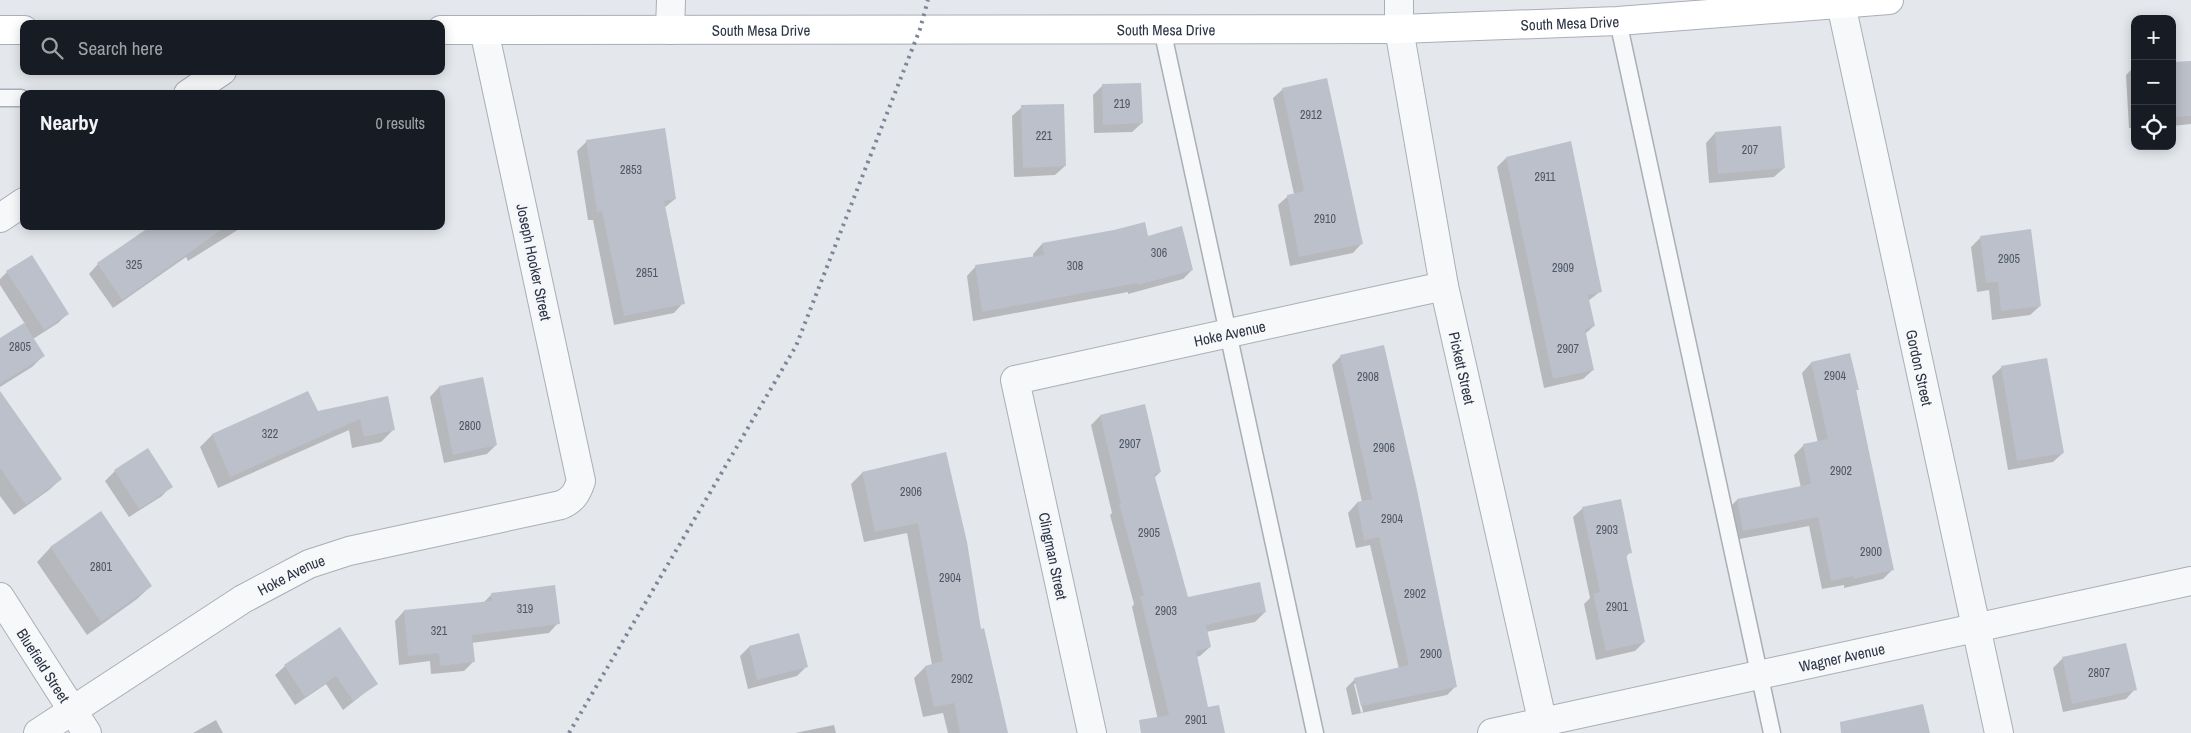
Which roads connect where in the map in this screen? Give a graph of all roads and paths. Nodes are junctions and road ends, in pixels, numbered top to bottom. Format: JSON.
{"nodes":[{"id":1,"x":671,"y":0,"type":"edge"},
{"id":2,"x":1399,"y":0,"type":"edge"},
{"id":3,"x":1888,"y":0,"type":"edge"},
{"id":4,"x":1841,"y":4,"type":"junction"},
{"id":5,"x":1618,"y":22,"type":"junction"},
{"id":6,"x":1162,"y":29,"type":"junction"},
{"id":7,"x":1398,"y":29,"type":"junction"},
{"id":8,"x":0,"y":30,"type":"edge"},
{"id":9,"x":20,"y":30,"type":"edge"},
{"id":10,"x":445,"y":30,"type":"edge"},
{"id":11,"x":484,"y":30,"type":"junction"},
{"id":12,"x":670,"y":30,"type":"junction"},
{"id":13,"x":216,"y":75,"type":"edge"},
{"id":14,"x":194,"y":90,"type":"edge"},
{"id":15,"x":0,"y":98,"type":"edge"},
{"id":16,"x":20,"y":98,"type":"edge"},
{"id":17,"x":20,"y":205,"type":"edge"},
{"id":18,"x":0,"y":218,"type":"edge"},
{"id":19,"x":1444,"y":286,"type":"junction"},
{"id":20,"x":1229,"y":334,"type":"junction"},
{"id":21,"x":1015,"y":380,"type":"joint"},
{"id":22,"x":577,"y":494,"type":"joint"},
{"id":23,"x":2191,"y":580,"type":"edge"},
{"id":24,"x":0,"y":597,"type":"edge"},
{"id":25,"x":1976,"y":627,"type":"junction"},
{"id":26,"x":1759,"y":675,"type":"junction"},
{"id":27,"x":80,"y":722,"type":"edge"},
{"id":28,"x":1544,"y":728,"type":"edge"},
{"id":29,"x":38,"y":733,"type":"edge"},
{"id":30,"x":1092,"y":733,"type":"edge"},
{"id":31,"x":1315,"y":733,"type":"edge"},
{"id":32,"x":1492,"y":733,"type":"edge"},
{"id":33,"x":1772,"y":733,"type":"edge"},
{"id":34,"x":1999,"y":733,"type":"edge"}],
"edges":[{"from":1,"to":12,"type":"street"},
{"from":2,"to":7,"type":"street","name":"Pickett Street"},
{"from":3,"to":4,"type":"main road","name":"South Mesa Drive"},
{"from":4,"to":5,"type":"main road","name":"South Mesa Drive"},
{"from":4,"to":25,"type":"street","name":"Gordon Street"},
{"from":5,"to":7,"type":"main road","name":"South Mesa Drive"},
{"from":5,"to":26,"type":"lane"},
{"from":6,"to":7,"type":"main road","name":"South Mesa Drive"},
{"from":6,"to":12,"type":"main road","name":"South Mesa Drive"},
{"from":6,"to":20,"type":"lane"},
{"from":7,"to":19,"type":"street","name":"Pickett Street"},
{"from":8,"to":9,"type":"main road"},
{"from":10,"to":11,"type":"main road","name":"South Mesa Drive"},
{"from":11,"to":12,"type":"main road","name":"South Mesa Drive"},
{"from":11,"to":22,"type":"street","name":"Joseph Hooker Street"},
{"from":13,"to":14,"type":"street"},
{"from":15,"to":16,"type":"lane"},
{"from":17,"to":18,"type":"street"},
{"from":19,"to":20,"type":"street","name":"Hoke Avenue"},
{"from":19,"to":28,"type":"street","name":"Pickett Street"},
{"from":20,"to":21,"type":"street","name":"Hoke Avenue"},
{"from":20,"to":31,"type":"lane"},
{"from":21,"to":30,"type":"street","name":"Clingman Street"},
{"from":22,"to":27,"type":"street","name":"Hoke Avenue"},
{"from":23,"to":25,"type":"street","name":"Wagner Avenue"},
{"from":24,"to":27,"type":"street","name":"Bluefield Street"},
{"from":25,"to":26,"type":"street","name":"Wagner Avenue"},
{"from":25,"to":34,"type":"street","name":"Gordon Street"},
{"from":26,"to":28,"type":"street","name":"Wagner Avenue"},
{"from":26,"to":33,"type":"lane"},
{"from":27,"to":29,"type":"street","name":"Hoke Avenue"},
{"from":28,"to":32,"type":"street","name":"Wagner Avenue"}]}
